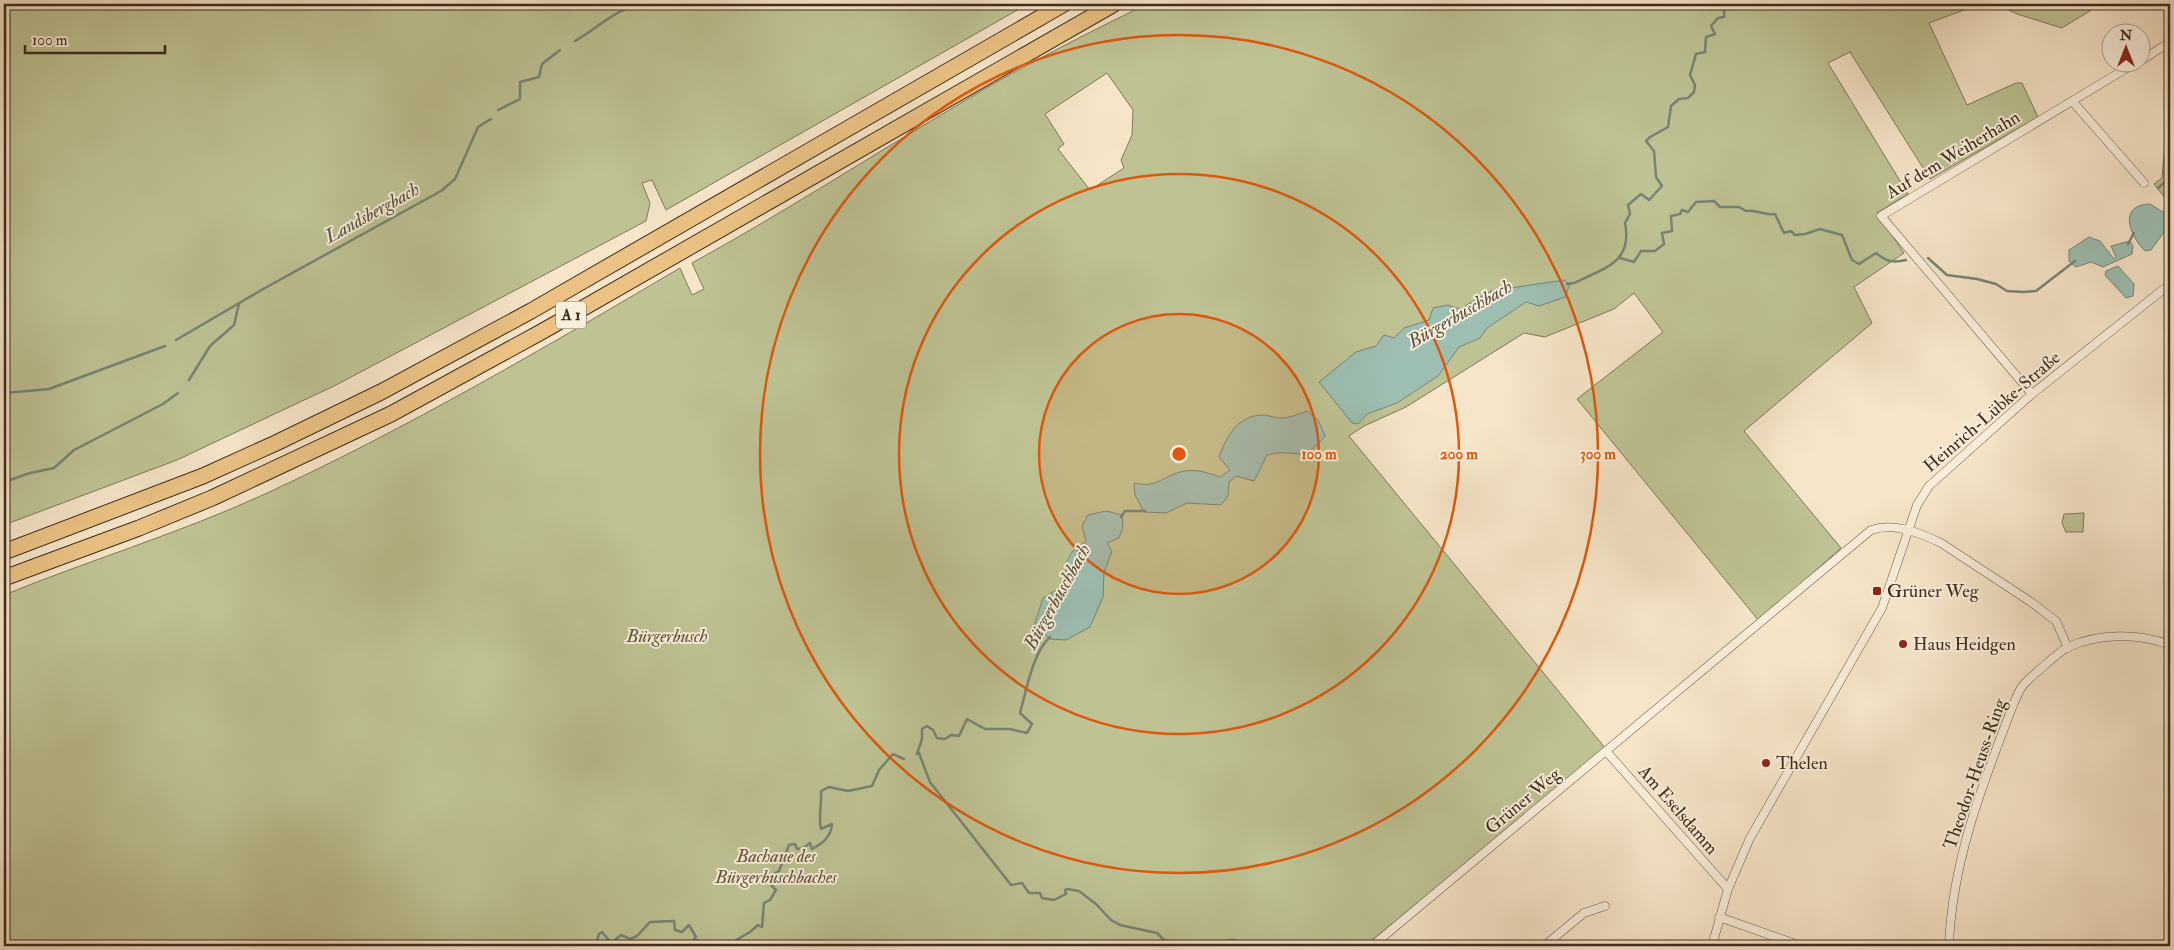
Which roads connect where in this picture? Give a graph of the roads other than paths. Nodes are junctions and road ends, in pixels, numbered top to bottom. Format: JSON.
{"nodes":[{"id":1,"x":1064,"y":4,"type":"edge"},
{"id":2,"x":1114,"y":4,"type":"edge"},
{"id":3,"x":2170,"y":42,"type":"edge"},
{"id":4,"x":2152,"y":54,"type":"edge"},
{"id":5,"x":2121,"y":72,"type":"edge"},
{"id":6,"x":2073,"y":102,"type":"junction"},
{"id":7,"x":2144,"y":183,"type":"dead end"},
{"id":8,"x":2170,"y":284,"type":"edge"},
{"id":9,"x":2032,"y":394,"type":"junction"},
{"id":10,"x":1908,"y":531,"type":"junction"},
{"id":11,"x":4,"y":552,"type":"edge"},
{"id":12,"x":4,"y":578,"type":"edge"},
{"id":13,"x":2170,"y":645,"type":"edge"},
{"id":14,"x":2068,"y":648,"type":"junction"},
{"id":15,"x":1606,"y":752,"type":"junction"},
{"id":16,"x":1728,"y":889,"type":"junction"},
{"id":17,"x":1605,"y":906,"type":"dead end"},
{"id":18,"x":1719,"y":917,"type":"junction"},
{"id":19,"x":1382,"y":943,"type":"edge"},
{"id":20,"x":1372,"y":946,"type":"edge"},
{"id":21,"x":1544,"y":946,"type":"edge"},
{"id":22,"x":1712,"y":946,"type":"edge"},
{"id":23,"x":1801,"y":946,"type":"edge"},
{"id":24,"x":1950,"y":946,"type":"edge"}],
"edges":[{"from":1,"to":11,"type":"highway","number":"A 1"},
{"from":2,"to":12,"type":"highway","number":"A 1"},
{"from":3,"to":4,"type":"street"},
{"from":5,"to":6,"type":"street","name":"Auf dem Weiherhahn"},
{"from":6,"to":7,"type":"street"},
{"from":6,"to":9,"type":"street","name":"Auf dem Weiherhahn"},
{"from":8,"to":9,"type":"street","name":"Heinrich-Lübke-Straße"},
{"from":9,"to":10,"type":"street","name":"Heinrich-Lübke-Straße"},
{"from":10,"to":14,"type":"street","name":"Grüner Weg"},
{"from":10,"to":15,"type":"street","name":"Grüner Weg"},
{"from":10,"to":16,"type":"street","name":"Heinrich-Lübke-Straße"},
{"from":13,"to":14,"type":"street","name":"Theodor-Heuss-Ring"},
{"from":14,"to":24,"type":"street","name":"Theodor-Heuss-Ring"},
{"from":15,"to":16,"type":"street","name":"Am Eselsdamm"},
{"from":15,"to":19,"type":"street","name":"Grüner Weg"},
{"from":16,"to":18,"type":"street","name":"Heinrich-Lübke-Straße"},
{"from":17,"to":21,"type":"street"},
{"from":18,"to":22,"type":"street","name":"Heinrich-Lübke-Straße"},
{"from":18,"to":23,"type":"street"},
{"from":19,"to":20,"type":"street","name":"Grüner Weg"}]}
